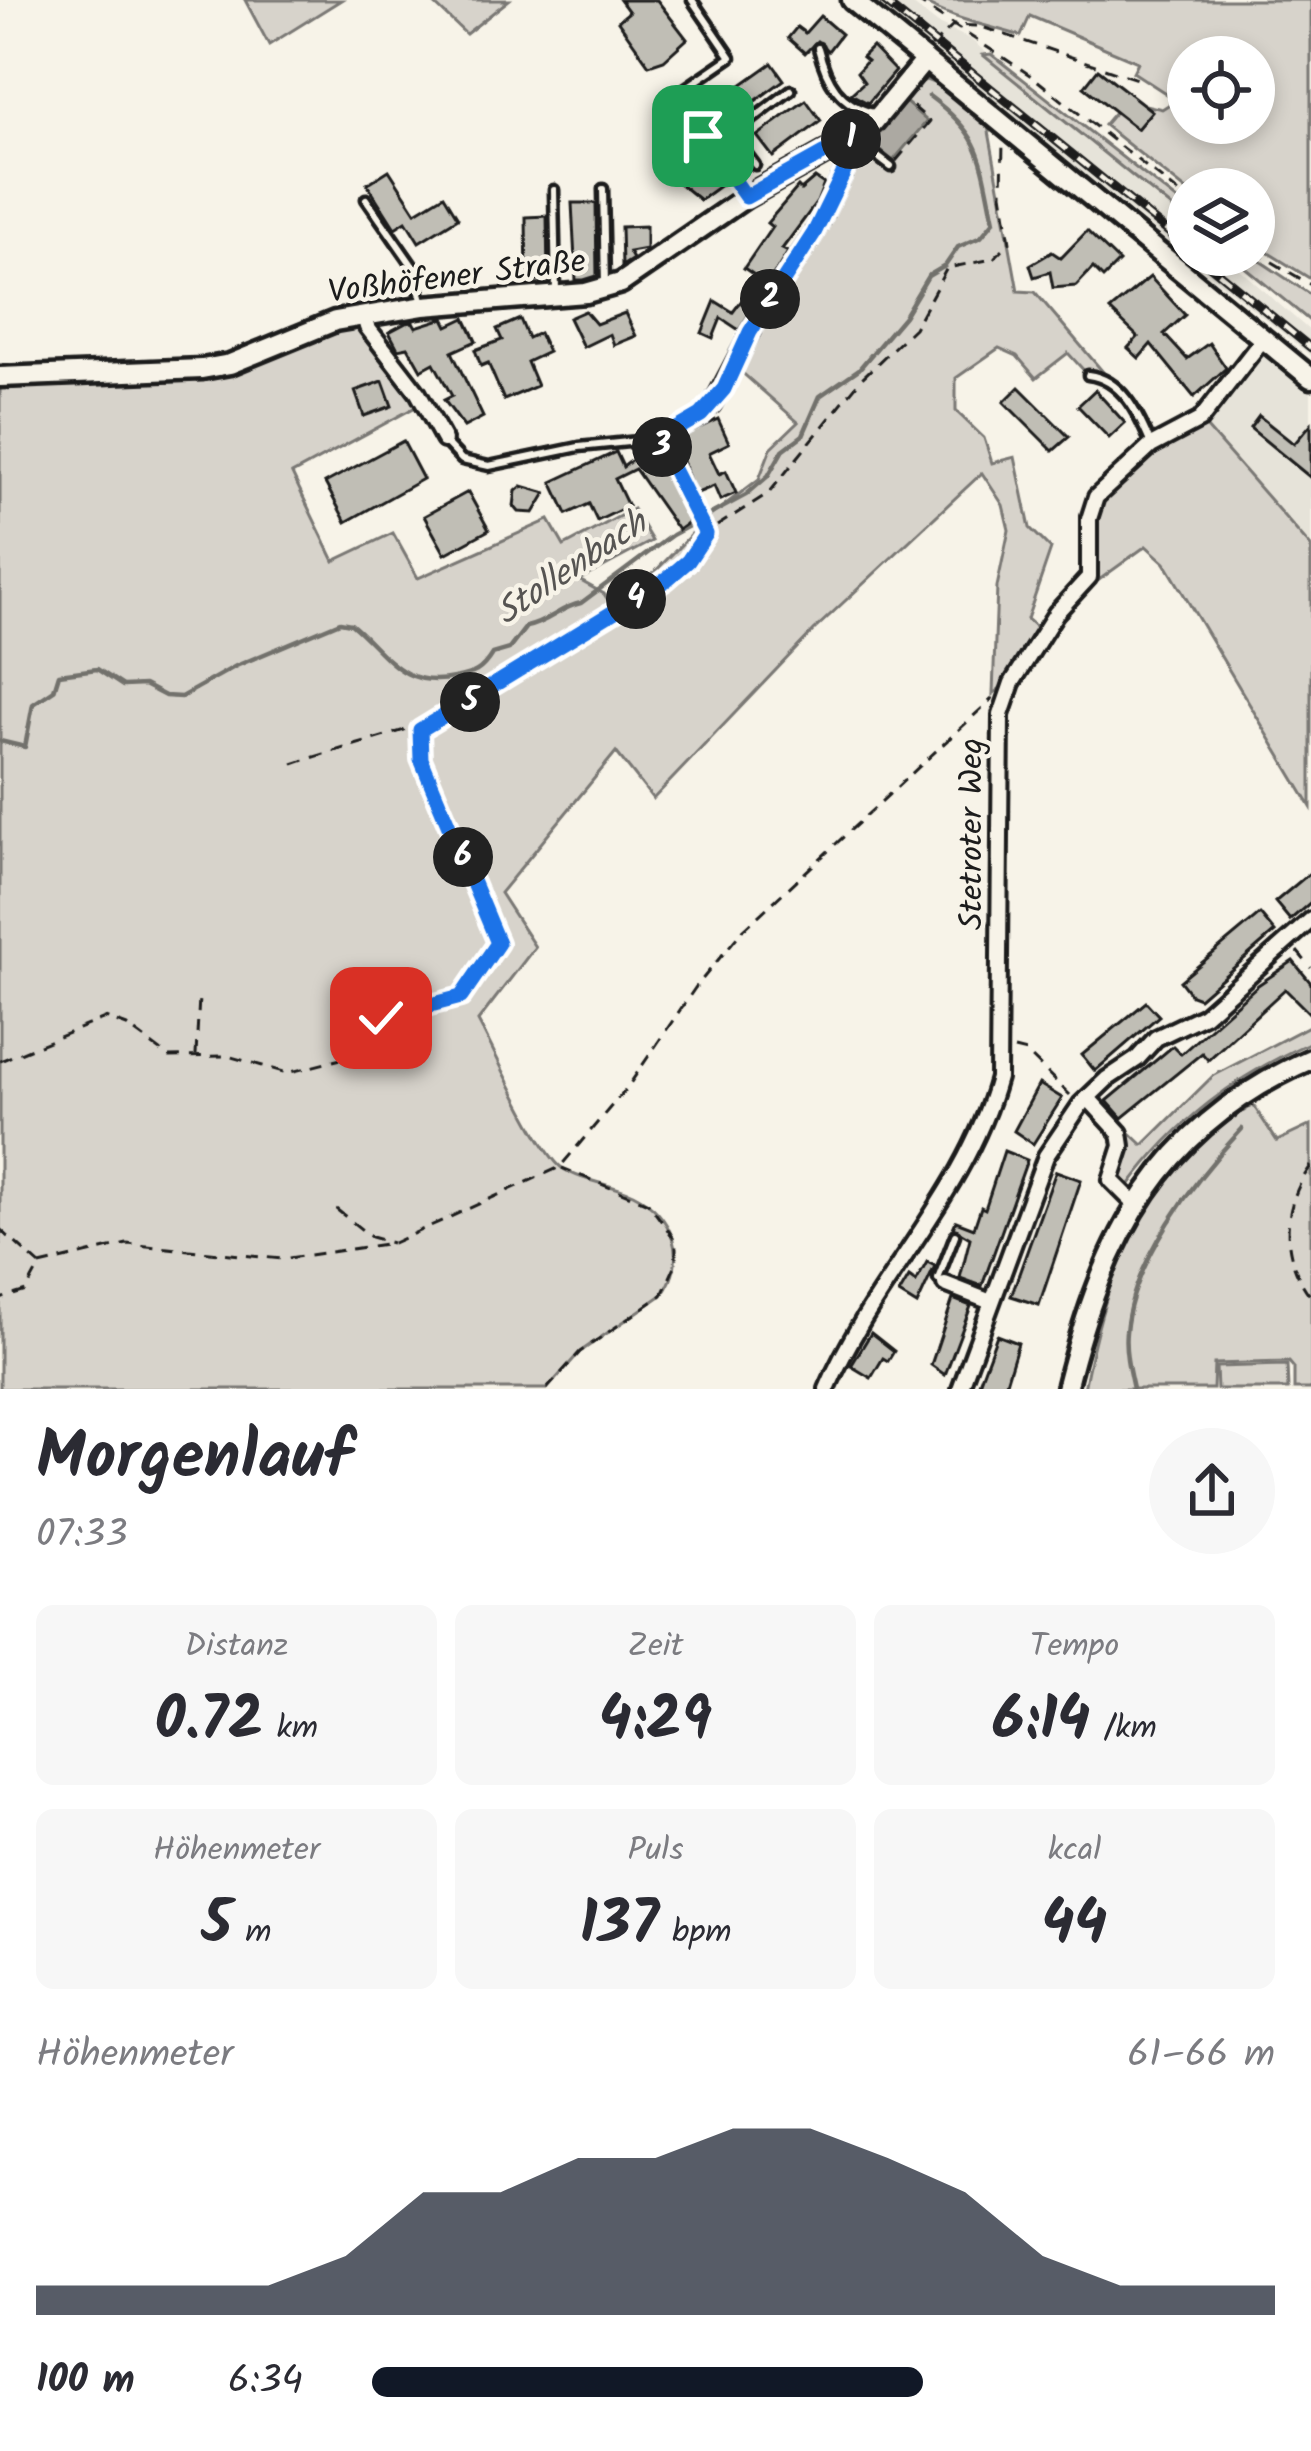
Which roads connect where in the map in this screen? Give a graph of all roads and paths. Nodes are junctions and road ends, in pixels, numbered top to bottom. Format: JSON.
{"nodes":[{"id":1,"x":692,"y":0,"type":"edge"},
{"id":2,"x":852,"y":0,"type":"edge"},
{"id":3,"x":915,"y":0,"type":"edge"},
{"id":4,"x":954,"y":25,"type":"junction"},
{"id":5,"x":818,"y":48,"type":"dead end"},
{"id":6,"x":925,"y":60,"type":"junction"},
{"id":7,"x":1137,"y":79,"type":"dead end"},
{"id":8,"x":791,"y":90,"type":"dead end"},
{"id":9,"x":898,"y":94,"type":"junction"},
{"id":10,"x":926,"y":105,"type":"dead end"},
{"id":11,"x":920,"y":112,"type":"junction"},
{"id":12,"x":880,"y":115,"type":"junction"},
{"id":13,"x":1008,"y":128,"type":"junction"},
{"id":14,"x":858,"y":138,"type":"junction"},
{"id":15,"x":737,"y":142,"type":"junction"},
{"id":16,"x":717,"y":157,"type":"junction"},
{"id":17,"x":755,"y":165,"type":"dead end"},
{"id":18,"x":891,"y":167,"type":"joint"},
{"id":19,"x":1167,"y":183,"type":"edge"},
{"id":20,"x":603,"y":189,"type":"dead end"},
{"id":21,"x":554,"y":190,"type":"dead end"},
{"id":22,"x":746,"y":197,"type":"junction"},
{"id":23,"x":366,"y":199,"type":"dead end"},
{"id":24,"x":1275,"y":264,"type":"edge"},
{"id":25,"x":1311,"y":285,"type":"edge"},
{"id":26,"x":605,"y":289,"type":"junction"},
{"id":27,"x":556,"y":296,"type":"junction"},
{"id":28,"x":424,"y":306,"type":"junction"},
{"id":29,"x":364,"y":316,"type":"junction"},
{"id":30,"x":1263,"y":339,"type":"junction"},
{"id":31,"x":1088,"y":376,"type":"dead end"},
{"id":32,"x":0,"y":377,"type":"edge"},
{"id":33,"x":1311,"y":378,"type":"edge"},
{"id":34,"x":712,"y":405,"type":"joint"},
{"id":35,"x":444,"y":440,"type":"joint"},
{"id":36,"x":658,"y":440,"type":"junction"},
{"id":37,"x":1151,"y":446,"type":"junction"},
{"id":38,"x":706,"y":534,"type":"junction"},
{"id":39,"x":1006,"y":693,"type":"junction"},
{"id":40,"x":428,"y":722,"type":"junction"},
{"id":41,"x":292,"y":764,"type":"dead end"},
{"id":42,"x":1311,"y":920,"type":"edge"},
{"id":43,"x":1287,"y":939,"type":"junction"},
{"id":44,"x":1311,"y":968,"type":"edge"},
{"id":45,"x":199,"y":997,"type":"dead end"},
{"id":46,"x":1001,"y":1048,"type":"junction"},
{"id":47,"x":196,"y":1057,"type":"junction"},
{"id":48,"x":1311,"y":1058,"type":"edge"},
{"id":49,"x":0,"y":1061,"type":"edge"},
{"id":50,"x":1084,"y":1101,"type":"junction"},
{"id":51,"x":1311,"y":1166,"type":"edge"},
{"id":52,"x":560,"y":1167,"type":"junction"},
{"id":53,"x":1135,"y":1204,"type":"junction"},
{"id":54,"x":336,"y":1209,"type":"dead end"},
{"id":55,"x":0,"y":1229,"type":"edge"},
{"id":56,"x":955,"y":1235,"type":"dead end"},
{"id":57,"x":393,"y":1243,"type":"junction"},
{"id":58,"x":40,"y":1265,"type":"junction"},
{"id":59,"x":945,"y":1284,"type":"joint"},
{"id":60,"x":1311,"y":1297,"type":"edge"},
{"id":61,"x":0,"y":1299,"type":"edge"},
{"id":62,"x":991,"y":1302,"type":"junction"},
{"id":63,"x":547,"y":1389,"type":"edge"},
{"id":64,"x":827,"y":1389,"type":"edge"},
{"id":65,"x":960,"y":1389,"type":"edge"},
{"id":66,"x":1066,"y":1389,"type":"edge"}],
"edges":[{"from":1,"to":16,"type":"lane"},
{"from":2,"to":6,"type":"street"},
{"from":3,"to":4,"type":"path"},
{"from":4,"to":6,"type":"path"},
{"from":4,"to":7,"type":"path"},
{"from":4,"to":19,"type":"path"},
{"from":5,"to":12,"type":"lane"},
{"from":6,"to":9,"type":"street","name":"Voßhöfener Straße"},
{"from":6,"to":13,"type":"street"},
{"from":8,"to":15,"type":"lane"},
{"from":9,"to":11,"type":"path"},
{"from":9,"to":12,"type":"street","name":"Voßhöfener Straße"},
{"from":10,"to":11,"type":"path"},
{"from":11,"to":18,"type":"path"},
{"from":12,"to":14,"type":"street","name":"Voßhöfener Straße"},
{"from":13,"to":30,"type":"street"},
{"from":13,"to":38,"type":"path"},
{"from":14,"to":18,"type":"lane"},
{"from":14,"to":22,"type":"street","name":"Voßhöfener Straße"},
{"from":14,"to":34,"type":"street"},
{"from":15,"to":16,"type":"lane"},
{"from":15,"to":17,"type":"lane"},
{"from":16,"to":22,"type":"lane"},
{"from":20,"to":26,"type":"lane"},
{"from":21,"to":27,"type":"lane"},
{"from":22,"to":26,"type":"street","name":"Voßhöfener Straße"},
{"from":23,"to":28,"type":"lane"},
{"from":24,"to":25,"type":"path"},
{"from":26,"to":27,"type":"street","name":"Voßhöfener Straße"},
{"from":27,"to":28,"type":"street","name":"Voßhöfener Straße"},
{"from":28,"to":29,"type":"street","name":"Voßhöfener Straße"},
{"from":29,"to":32,"type":"street","name":"Voßhöfener Straße"},
{"from":29,"to":35,"type":"street"},
{"from":30,"to":33,"type":"street"},
{"from":30,"to":37,"type":"street","name":"Stetroter Weg"},
{"from":31,"to":37,"type":"lane"},
{"from":34,"to":36,"type":"lane"},
{"from":35,"to":36,"type":"lane"},
{"from":36,"to":38,"type":"lane"},
{"from":37,"to":39,"type":"street","name":"Stetroter Weg"},
{"from":38,"to":40,"type":"path"},
{"from":39,"to":46,"type":"street","name":"Stetroter Weg"},
{"from":39,"to":52,"type":"path"},
{"from":40,"to":41,"type":"path"},
{"from":40,"to":47,"type":"path"},
{"from":42,"to":43,"type":"street"},
{"from":43,"to":44,"type":"path"},
{"from":43,"to":50,"type":"street"},
{"from":45,"to":47,"type":"path"},
{"from":46,"to":50,"type":"path"},
{"from":46,"to":64,"type":"street","name":"Stetroter Weg"},
{"from":47,"to":49,"type":"path"},
{"from":48,"to":53,"type":"street"},
{"from":50,"to":53,"type":"street"},
{"from":50,"to":62,"type":"street"},
{"from":51,"to":60,"type":"path"},
{"from":52,"to":57,"type":"path"},
{"from":52,"to":63,"type":"path"},
{"from":53,"to":66,"type":"street"},
{"from":54,"to":57,"type":"path"},
{"from":55,"to":58,"type":"path"},
{"from":56,"to":59,"type":"lane"},
{"from":57,"to":58,"type":"path"},
{"from":58,"to":61,"type":"path"},
{"from":59,"to":62,"type":"street"},
{"from":62,"to":65,"type":"street"}]}
